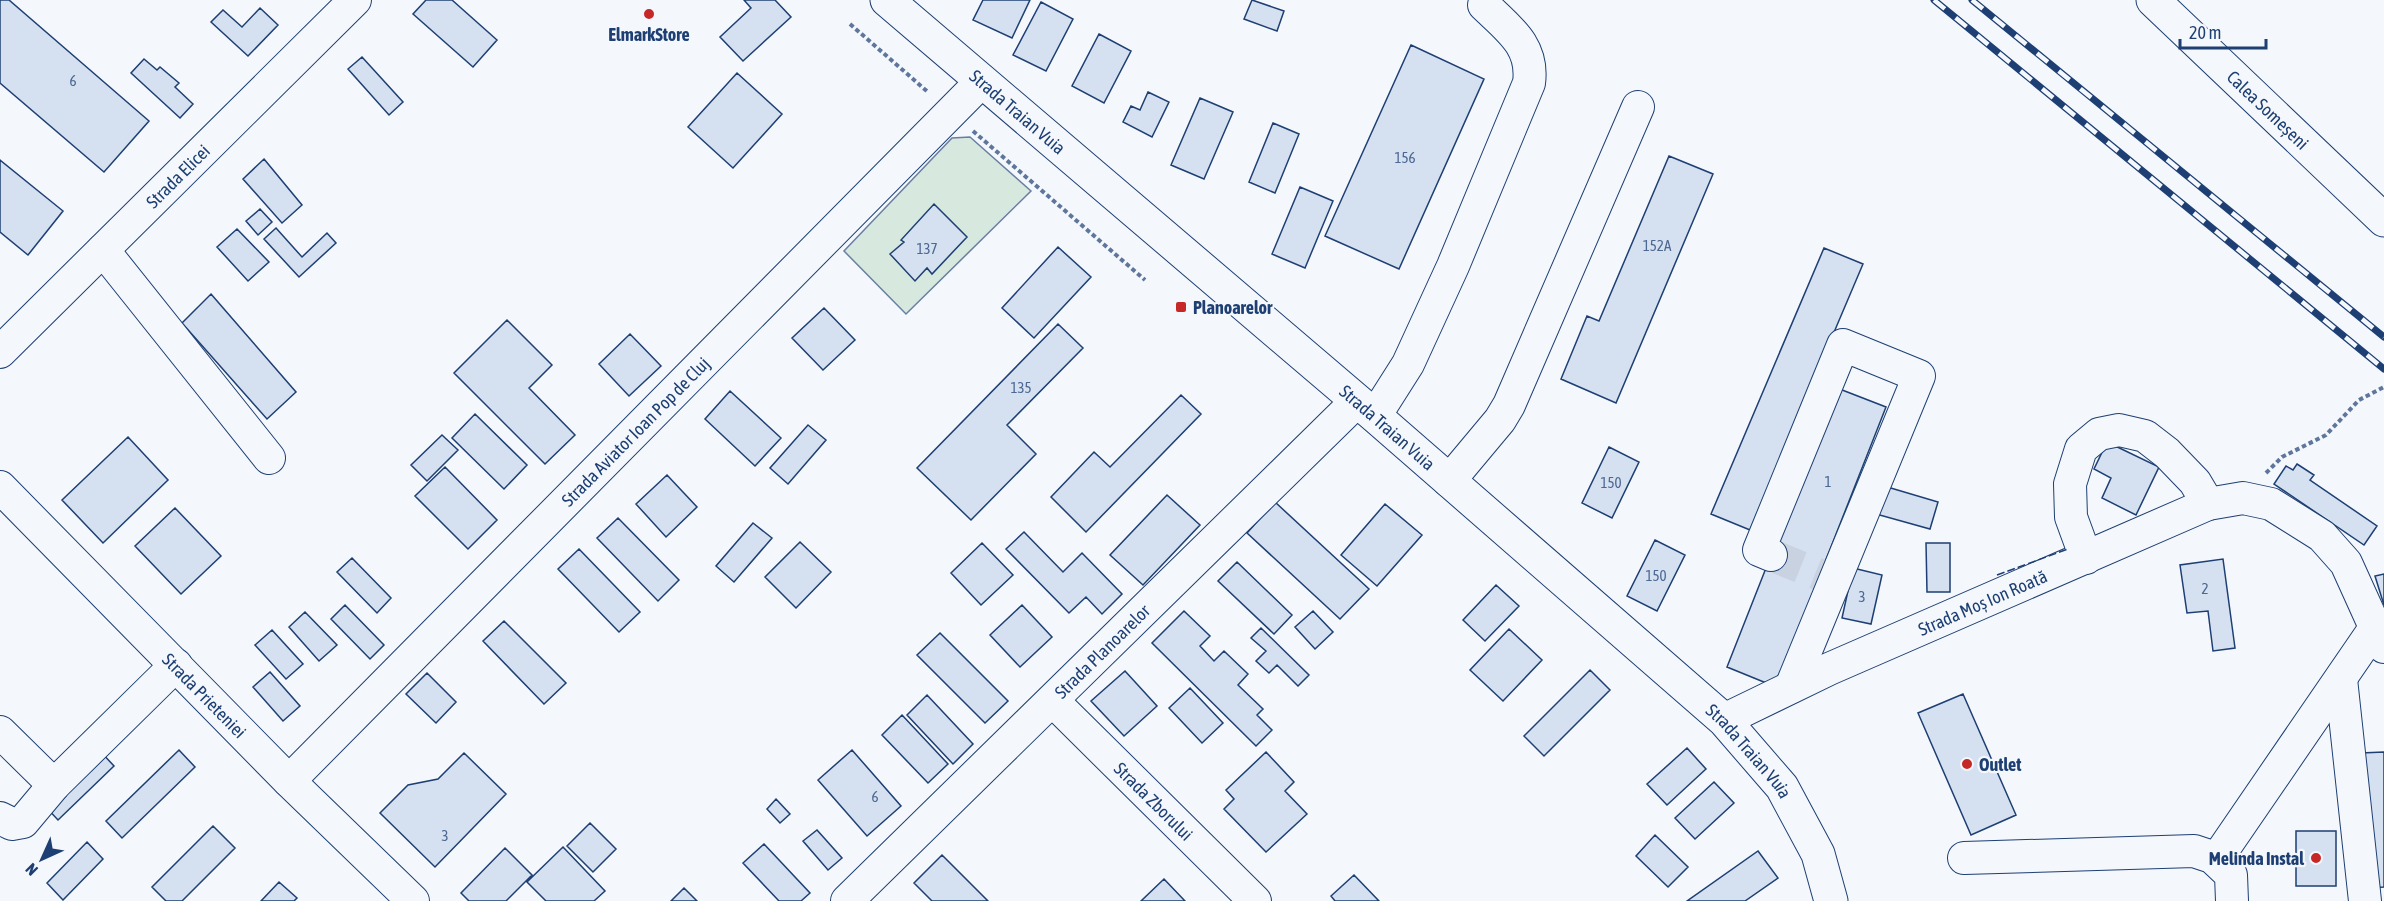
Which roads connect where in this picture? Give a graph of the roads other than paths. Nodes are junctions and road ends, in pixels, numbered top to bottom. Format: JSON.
{"nodes":[{"id":1,"x":355,"y":0,"type":"edge"},
{"id":2,"x":887,"y":0,"type":"edge"},
{"id":3,"x":2153,"y":0,"type":"edge"},
{"id":4,"x":1484,"y":5,"type":"dead end"},
{"id":5,"x":982,"y":81,"type":"junction"},
{"id":6,"x":1638,"y":107,"type":"dead end"},
{"id":7,"x":2384,"y":220,"type":"edge"},
{"id":8,"x":103,"y":250,"type":"junction"},
{"id":9,"x":0,"y":352,"type":"edge"},
{"id":10,"x":1366,"y":408,"type":"junction"},
{"id":11,"x":269,"y":458,"type":"dead end"},
{"id":12,"x":1449,"y":481,"type":"junction"},
{"id":13,"x":0,"y":487,"type":"edge"},
{"id":14,"x":2208,"y":504,"type":"junction"},
{"id":15,"x":1771,"y":555,"type":"dead end"},
{"id":16,"x":2086,"y":558,"type":"junction"},
{"id":17,"x":2380,"y":637,"type":"edge"},
{"id":18,"x":176,"y":665,"type":"junction"},
{"id":19,"x":2341,"y":679,"type":"junction"},
{"id":20,"x":1791,"y":687,"type":"junction"},
{"id":21,"x":1053,"y":701,"type":"junction"},
{"id":22,"x":1724,"y":720,"type":"junction"},
{"id":23,"x":0,"y":732,"type":"edge"},
{"id":24,"x":288,"y":781,"type":"junction"},
{"id":25,"x":54,"y":785,"type":"junction"},
{"id":26,"x":11,"y":820,"type":"edge"},
{"id":27,"x":0,"y":845,"type":"edge"},
{"id":28,"x":1964,"y":858,"type":"dead end"},
{"id":29,"x":2216,"y":860,"type":"junction"},
{"id":30,"x":413,"y":901,"type":"edge"},
{"id":31,"x":847,"y":901,"type":"edge"},
{"id":32,"x":1255,"y":901,"type":"edge"},
{"id":33,"x":1831,"y":901,"type":"edge"},
{"id":34,"x":2232,"y":901,"type":"edge"},
{"id":35,"x":2365,"y":901,"type":"edge"}],
"edges":[{"from":1,"to":8,"type":"street","name":"Strada Elicei"},
{"from":2,"to":5,"type":"main road","name":"Strada Traian Vuia"},
{"from":3,"to":7,"type":"main road","name":"Calea Someșeni"},
{"from":4,"to":10,"type":"street","name":"Strada Planoarelor"},
{"from":5,"to":10,"type":"main road","name":"Strada Traian Vuia"},
{"from":5,"to":24,"type":"street","name":"Strada Aviator Ioan Pop de Cluj"},
{"from":6,"to":12,"type":"street"},
{"from":8,"to":9,"type":"street","name":"Strada Elicei"},
{"from":8,"to":11,"type":"street"},
{"from":10,"to":12,"type":"main road","name":"Strada Traian Vuia"},
{"from":10,"to":21,"type":"street","name":"Strada Planoarelor"},
{"from":12,"to":22,"type":"main road","name":"Strada Traian Vuia"},
{"from":13,"to":18,"type":"street","name":"Strada Prieteniei"},
{"from":14,"to":16,"type":"street","name":"Strada Moș Ion Roată"},
{"from":14,"to":16,"type":"street"},
{"from":14,"to":17,"type":"street","name":"Strada Moș Ion Roată"},
{"from":15,"to":20,"type":"street"},
{"from":16,"to":20,"type":"street","name":"Strada Moș Ion Roată"},
{"from":17,"to":19,"type":"street"},
{"from":18,"to":24,"type":"street","name":"Strada Prieteniei"},
{"from":18,"to":25,"type":"street"},
{"from":19,"to":29,"type":"street"},
{"from":19,"to":35,"type":"street"},
{"from":20,"to":22,"type":"street","name":"Strada Moș Ion Roată"},
{"from":21,"to":31,"type":"street","name":"Strada Planoarelor"},
{"from":21,"to":32,"type":"street","name":"Strada Zborului"},
{"from":22,"to":33,"type":"main road","name":"Strada Traian Vuia"},
{"from":23,"to":25,"type":"street"},
{"from":24,"to":30,"type":"street","name":"Strada Prieteniei"},
{"from":25,"to":26,"type":"street"},
{"from":26,"to":27,"type":"street"},
{"from":28,"to":29,"type":"street"},
{"from":29,"to":34,"type":"street"}]}
